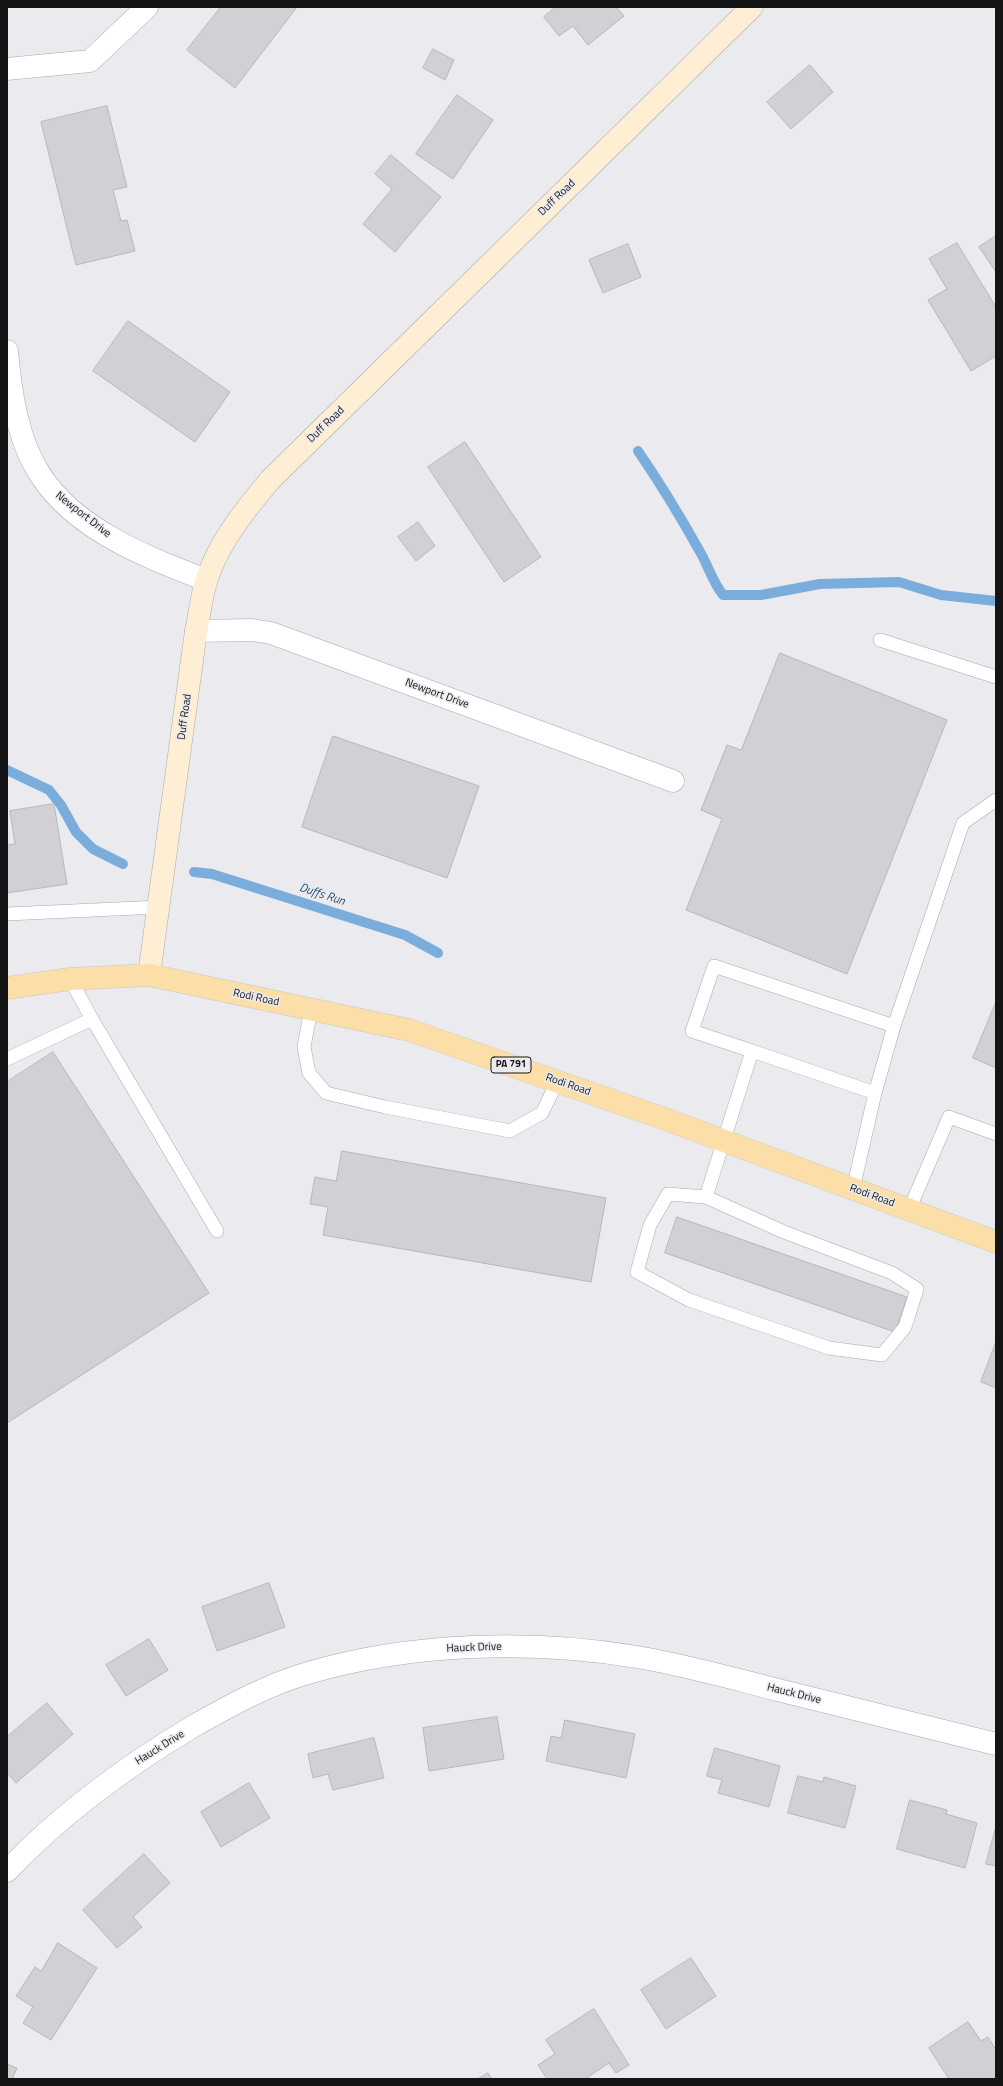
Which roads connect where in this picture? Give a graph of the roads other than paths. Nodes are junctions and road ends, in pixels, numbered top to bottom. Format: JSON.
{"nodes":[{"id":1,"x":147,"y":7,"type":"edge"},
{"id":2,"x":752,"y":7,"type":"edge"},
{"id":3,"x":7,"y":69,"type":"edge"},
{"id":4,"x":7,"y":351,"type":"edge"},
{"id":5,"x":206,"y":580,"type":"junction"},
{"id":6,"x":196,"y":631,"type":"junction"},
{"id":7,"x":880,"y":640,"type":"dead end"},
{"id":8,"x":996,"y":677,"type":"edge"},
{"id":9,"x":673,"y":781,"type":"dead end"},
{"id":10,"x":996,"y":800,"type":"edge"},
{"id":11,"x":159,"y":907,"type":"junction"},
{"id":12,"x":7,"y":914,"type":"edge"},
{"id":13,"x":149,"y":975,"type":"junction"},
{"id":14,"x":70,"y":979,"type":"junction"},
{"id":15,"x":7,"y":988,"type":"edge"},
{"id":16,"x":311,"y":1009,"type":"junction"},
{"id":17,"x":92,"y":1019,"type":"junction"},
{"id":18,"x":894,"y":1026,"type":"junction"},
{"id":19,"x":752,"y":1051,"type":"junction"},
{"id":20,"x":7,"y":1059,"type":"edge"},
{"id":21,"x":557,"y":1082,"type":"junction"},
{"id":22,"x":875,"y":1093,"type":"junction"},
{"id":23,"x":996,"y":1134,"type":"edge"},
{"id":24,"x":724,"y":1141,"type":"junction"},
{"id":25,"x":853,"y":1189,"type":"junction"},
{"id":26,"x":706,"y":1196,"type":"junction"},
{"id":27,"x":909,"y":1210,"type":"junction"},
{"id":28,"x":217,"y":1231,"type":"dead end"},
{"id":29,"x":996,"y":1242,"type":"edge"},
{"id":30,"x":996,"y":1744,"type":"edge"},
{"id":31,"x":7,"y":1871,"type":"edge"}],
"edges":[{"from":1,"to":3,"type":"street"},
{"from":2,"to":5,"type":"street","name":"Duff Road"},
{"from":4,"to":5,"type":"street","name":"Newport Drive"},
{"from":5,"to":6,"type":"street","name":"Duff Road"},
{"from":6,"to":9,"type":"street","name":"Newport Drive"},
{"from":6,"to":11,"type":"street","name":"Duff Road"},
{"from":7,"to":8,"type":"lane"},
{"from":10,"to":18,"type":"lane"},
{"from":11,"to":12,"type":"lane"},
{"from":11,"to":13,"type":"street","name":"Duff Road"},
{"from":13,"to":14,"type":"main road","name":"Rodi Road","number":"PA 791"},
{"from":13,"to":16,"type":"main road","name":"Rodi Road","number":"PA 791"},
{"from":14,"to":15,"type":"main road","name":"Rodi Road","number":"PA 791"},
{"from":14,"to":17,"type":"lane"},
{"from":16,"to":21,"type":"main road","name":"Rodi Road","number":"PA 791"},
{"from":16,"to":21,"type":"lane"},
{"from":17,"to":20,"type":"lane"},
{"from":17,"to":28,"type":"lane"},
{"from":18,"to":19,"type":"lane"},
{"from":18,"to":22,"type":"lane"},
{"from":19,"to":22,"type":"lane"},
{"from":19,"to":24,"type":"lane"},
{"from":21,"to":24,"type":"main road","name":"Rodi Road","number":"PA 791"},
{"from":22,"to":25,"type":"lane"},
{"from":23,"to":27,"type":"lane"},
{"from":24,"to":25,"type":"main road","name":"Rodi Road","number":"PA 791"},
{"from":24,"to":26,"type":"lane"},
{"from":25,"to":27,"type":"main road","name":"Rodi Road","number":"PA 791"},
{"from":26,"to":26,"type":"lane"},
{"from":27,"to":29,"type":"main road","name":"Rodi Road","number":"PA 791"},
{"from":30,"to":31,"type":"street","name":"Hauck Drive"}]}
